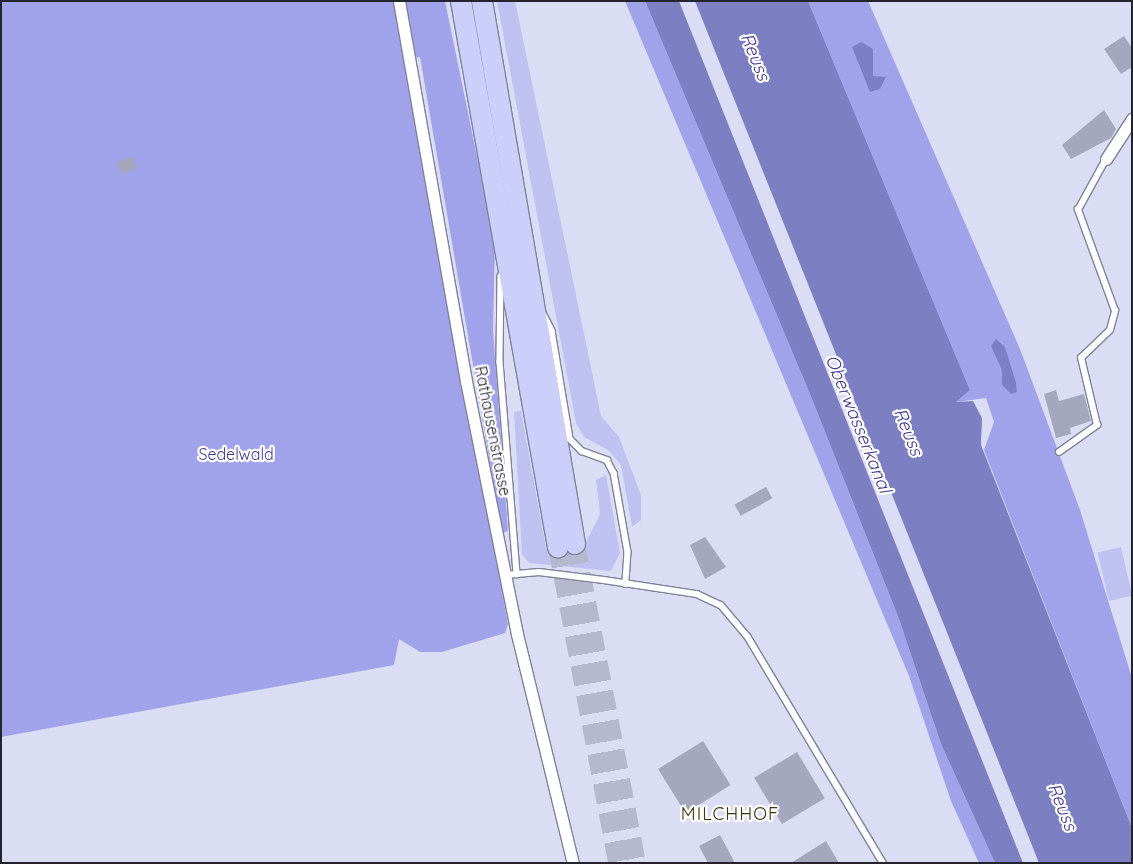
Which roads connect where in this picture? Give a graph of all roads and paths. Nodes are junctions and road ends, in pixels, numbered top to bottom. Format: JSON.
{"nodes":[{"id":1,"x":399,"y":1,"type":"edge"},
{"id":2,"x":461,"y":1,"type":"edge"},
{"id":3,"x":482,"y":1,"type":"edge"},
{"id":4,"x":1132,"y":119,"type":"edge"},
{"id":5,"x":1106,"y":159,"type":"joint"},
{"id":6,"x":505,"y":236,"type":"junction"},
{"id":7,"x":537,"y":302,"type":"junction"},
{"id":8,"x":1059,"y":452,"type":"dead end"},
{"id":9,"x":517,"y":574,"type":"junction"},
{"id":10,"x":505,"y":576,"type":"junction"},
{"id":11,"x":626,"y":584,"type":"junction"},
{"id":12,"x":573,"y":863,"type":"edge"},
{"id":13,"x":883,"y":863,"type":"edge"}],
"edges":[{"from":1,"to":10,"type":"street","name":"Rathausenstrasse"},
{"from":2,"to":6,"type":"highway"},
{"from":3,"to":7,"type":"highway"},
{"from":4,"to":5,"type":"street"},
{"from":5,"to":8,"type":"lane"},
{"from":6,"to":7,"type":"highway"},
{"from":6,"to":9,"type":"lane"},
{"from":7,"to":11,"type":"lane"},
{"from":9,"to":10,"type":"lane"},
{"from":9,"to":11,"type":"lane"},
{"from":10,"to":12,"type":"street","name":"Rathausenstrasse"},
{"from":11,"to":13,"type":"lane"}]}
